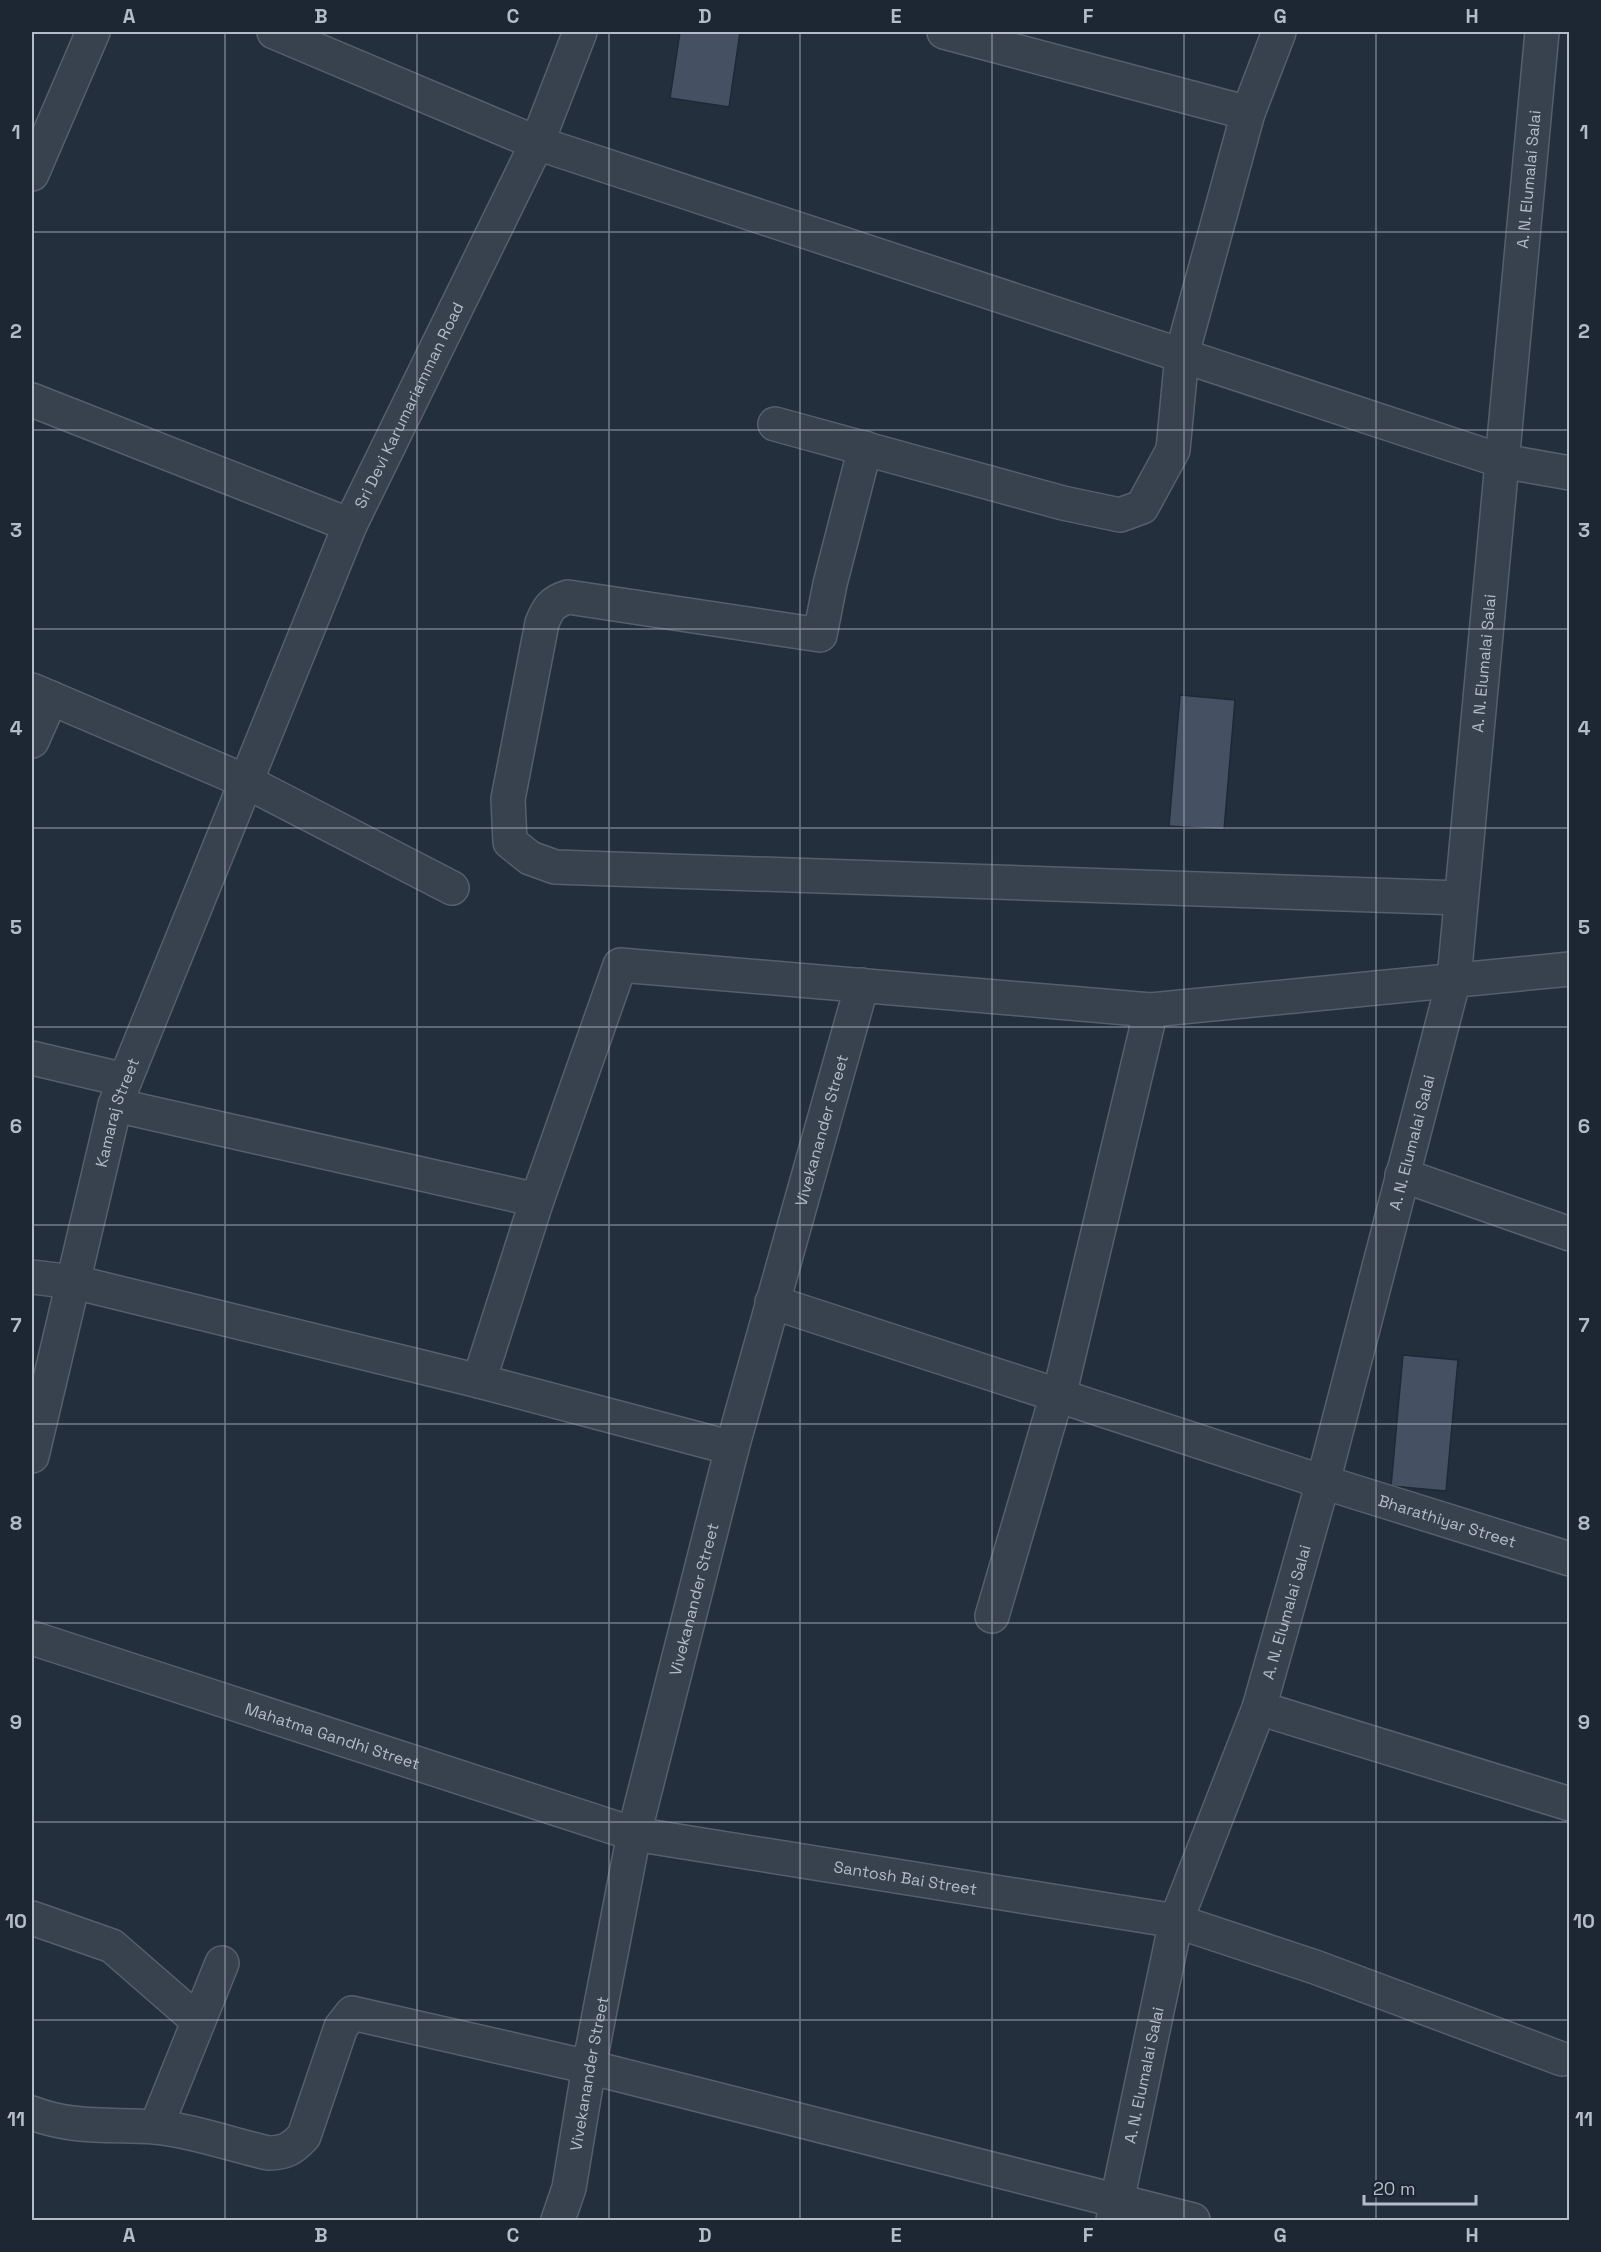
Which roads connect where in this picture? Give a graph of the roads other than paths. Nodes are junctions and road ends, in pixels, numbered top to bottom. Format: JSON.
{"nodes":[{"id":1,"x":93,"y":32,"type":"edge"},
{"id":2,"x":274,"y":32,"type":"edge"},
{"id":3,"x":579,"y":32,"type":"edge"},
{"id":4,"x":944,"y":32,"type":"edge"},
{"id":5,"x":1279,"y":32,"type":"edge"},
{"id":6,"x":1542,"y":32,"type":"edge"},
{"id":7,"x":1248,"y":113,"type":"junction"},
{"id":8,"x":537,"y":142,"type":"junction"},
{"id":9,"x":32,"y":174,"type":"edge"},
{"id":10,"x":1182,"y":354,"type":"junction"},
{"id":11,"x":32,"y":400,"type":"edge"},
{"id":12,"x":776,"y":424,"type":"dead end"},
{"id":13,"x":865,"y":448,"type":"junction"},
{"id":14,"x":1502,"y":461,"type":"junction"},
{"id":15,"x":1569,"y":473,"type":"edge"},
{"id":16,"x":350,"y":525,"type":"junction"},
{"id":17,"x":41,"y":694,"type":"edge"},
{"id":18,"x":32,"y":741,"type":"edge"},
{"id":19,"x":245,"y":781,"type":"junction"},
{"id":20,"x":452,"y":888,"type":"dead end"},
{"id":21,"x":1461,"y":898,"type":"junction"},
{"id":22,"x":1569,"y":969,"type":"edge"},
{"id":23,"x":1454,"y":979,"type":"junction"},
{"id":24,"x":862,"y":986,"type":"junction"},
{"id":25,"x":1151,"y":1010,"type":"junction"},
{"id":26,"x":32,"y":1058,"type":"edge"},
{"id":27,"x":120,"y":1092,"type":"junction"},
{"id":28,"x":1401,"y":1175,"type":"junction"},
{"id":29,"x":537,"y":1200,"type":"junction"},
{"id":30,"x":1569,"y":1234,"type":"edge"},
{"id":31,"x":32,"y":1277,"type":"edge"},
{"id":32,"x":74,"y":1282,"type":"junction"},
{"id":33,"x":772,"y":1302,"type":"junction"},
{"id":34,"x":479,"y":1381,"type":"junction"},
{"id":35,"x":1059,"y":1396,"type":"junction"},
{"id":36,"x":732,"y":1448,"type":"junction"},
{"id":37,"x":32,"y":1456,"type":"edge"},
{"id":38,"x":1323,"y":1482,"type":"junction"},
{"id":39,"x":1569,"y":1559,"type":"edge"},
{"id":40,"x":992,"y":1616,"type":"dead end"},
{"id":41,"x":32,"y":1638,"type":"edge"},
{"id":42,"x":1259,"y":1708,"type":"junction"},
{"id":43,"x":1569,"y":1804,"type":"edge"},
{"id":44,"x":634,"y":1834,"type":"junction"},
{"id":45,"x":32,"y":1918,"type":"edge"},
{"id":46,"x":1176,"y":1921,"type":"junction"},
{"id":47,"x":222,"y":1963,"type":"dead end"},
{"id":48,"x":197,"y":2020,"type":"junction"},
{"id":49,"x":1562,"y":2060,"type":"dead end"},
{"id":50,"x":589,"y":2067,"type":"junction"},
{"id":51,"x":32,"y":2113,"type":"edge"},
{"id":52,"x":156,"y":2127,"type":"junction"},
{"id":53,"x":1115,"y":2211,"type":"edge"},
{"id":54,"x":558,"y":2220,"type":"edge"},
{"id":55,"x":1193,"y":2220,"type":"edge"}],
"edges":[{"from":1,"to":9,"type":"street"},
{"from":2,"to":8,"type":"street"},
{"from":3,"to":8,"type":"street","name":"Sri Devi Karumariamman Road"},
{"from":4,"to":7,"type":"street"},
{"from":5,"to":7,"type":"street"},
{"from":6,"to":14,"type":"street","name":"A. N. Elumalai Salai"},
{"from":7,"to":10,"type":"street"},
{"from":8,"to":10,"type":"street"},
{"from":8,"to":16,"type":"street","name":"Sri Devi Karumariamman Road"},
{"from":10,"to":13,"type":"street"},
{"from":10,"to":14,"type":"street"},
{"from":11,"to":16,"type":"street"},
{"from":12,"to":13,"type":"street"},
{"from":13,"to":21,"type":"street"},
{"from":14,"to":15,"type":"street"},
{"from":14,"to":21,"type":"street","name":"A. N. Elumalai Salai"},
{"from":16,"to":19,"type":"street","name":"Sri Devi Karumariamman Road"},
{"from":17,"to":18,"type":"street"},
{"from":17,"to":19,"type":"street"},
{"from":19,"to":20,"type":"street"},
{"from":19,"to":27,"type":"street","name":"Kamaraj Street"},
{"from":21,"to":23,"type":"street","name":"A. N. Elumalai Salai"},
{"from":22,"to":23,"type":"street"},
{"from":23,"to":25,"type":"street"},
{"from":23,"to":28,"type":"street","name":"A. N. Elumalai Salai"},
{"from":24,"to":25,"type":"street"},
{"from":24,"to":29,"type":"street"},
{"from":24,"to":33,"type":"street","name":"Vivekanander Street"},
{"from":25,"to":35,"type":"street"},
{"from":26,"to":27,"type":"street"},
{"from":27,"to":29,"type":"street"},
{"from":27,"to":32,"type":"street","name":"Kamaraj Street"},
{"from":28,"to":30,"type":"street"},
{"from":28,"to":38,"type":"street","name":"A. N. Elumalai Salai"},
{"from":29,"to":34,"type":"street"},
{"from":31,"to":32,"type":"street"},
{"from":32,"to":34,"type":"street"},
{"from":32,"to":37,"type":"street","name":"Kamaraj Street"},
{"from":33,"to":35,"type":"street","name":"Bharathiyar Street"},
{"from":33,"to":36,"type":"street","name":"Vivekanander Street"},
{"from":34,"to":36,"type":"street"},
{"from":35,"to":38,"type":"street","name":"Bharathiyar Street"},
{"from":35,"to":40,"type":"street"},
{"from":36,"to":44,"type":"street","name":"Vivekanander Street"},
{"from":38,"to":39,"type":"street","name":"Bharathiyar Street"},
{"from":38,"to":42,"type":"street","name":"A. N. Elumalai Salai"},
{"from":41,"to":44,"type":"street","name":"Mahatma Gandhi Street"},
{"from":42,"to":43,"type":"street"},
{"from":42,"to":46,"type":"street","name":"A. N. Elumalai Salai"},
{"from":44,"to":46,"type":"street","name":"Santosh Bai Street"},
{"from":44,"to":50,"type":"street","name":"Vivekanander Street"},
{"from":45,"to":48,"type":"street"},
{"from":46,"to":49,"type":"street","name":"Santosh Bai Street"},
{"from":46,"to":53,"type":"street","name":"A. N. Elumalai Salai"},
{"from":47,"to":48,"type":"street"},
{"from":48,"to":52,"type":"street"},
{"from":50,"to":52,"type":"street"},
{"from":50,"to":53,"type":"street"},
{"from":50,"to":54,"type":"street","name":"Vivekanander Street"},
{"from":51,"to":52,"type":"street"},
{"from":53,"to":55,"type":"street"}]}
